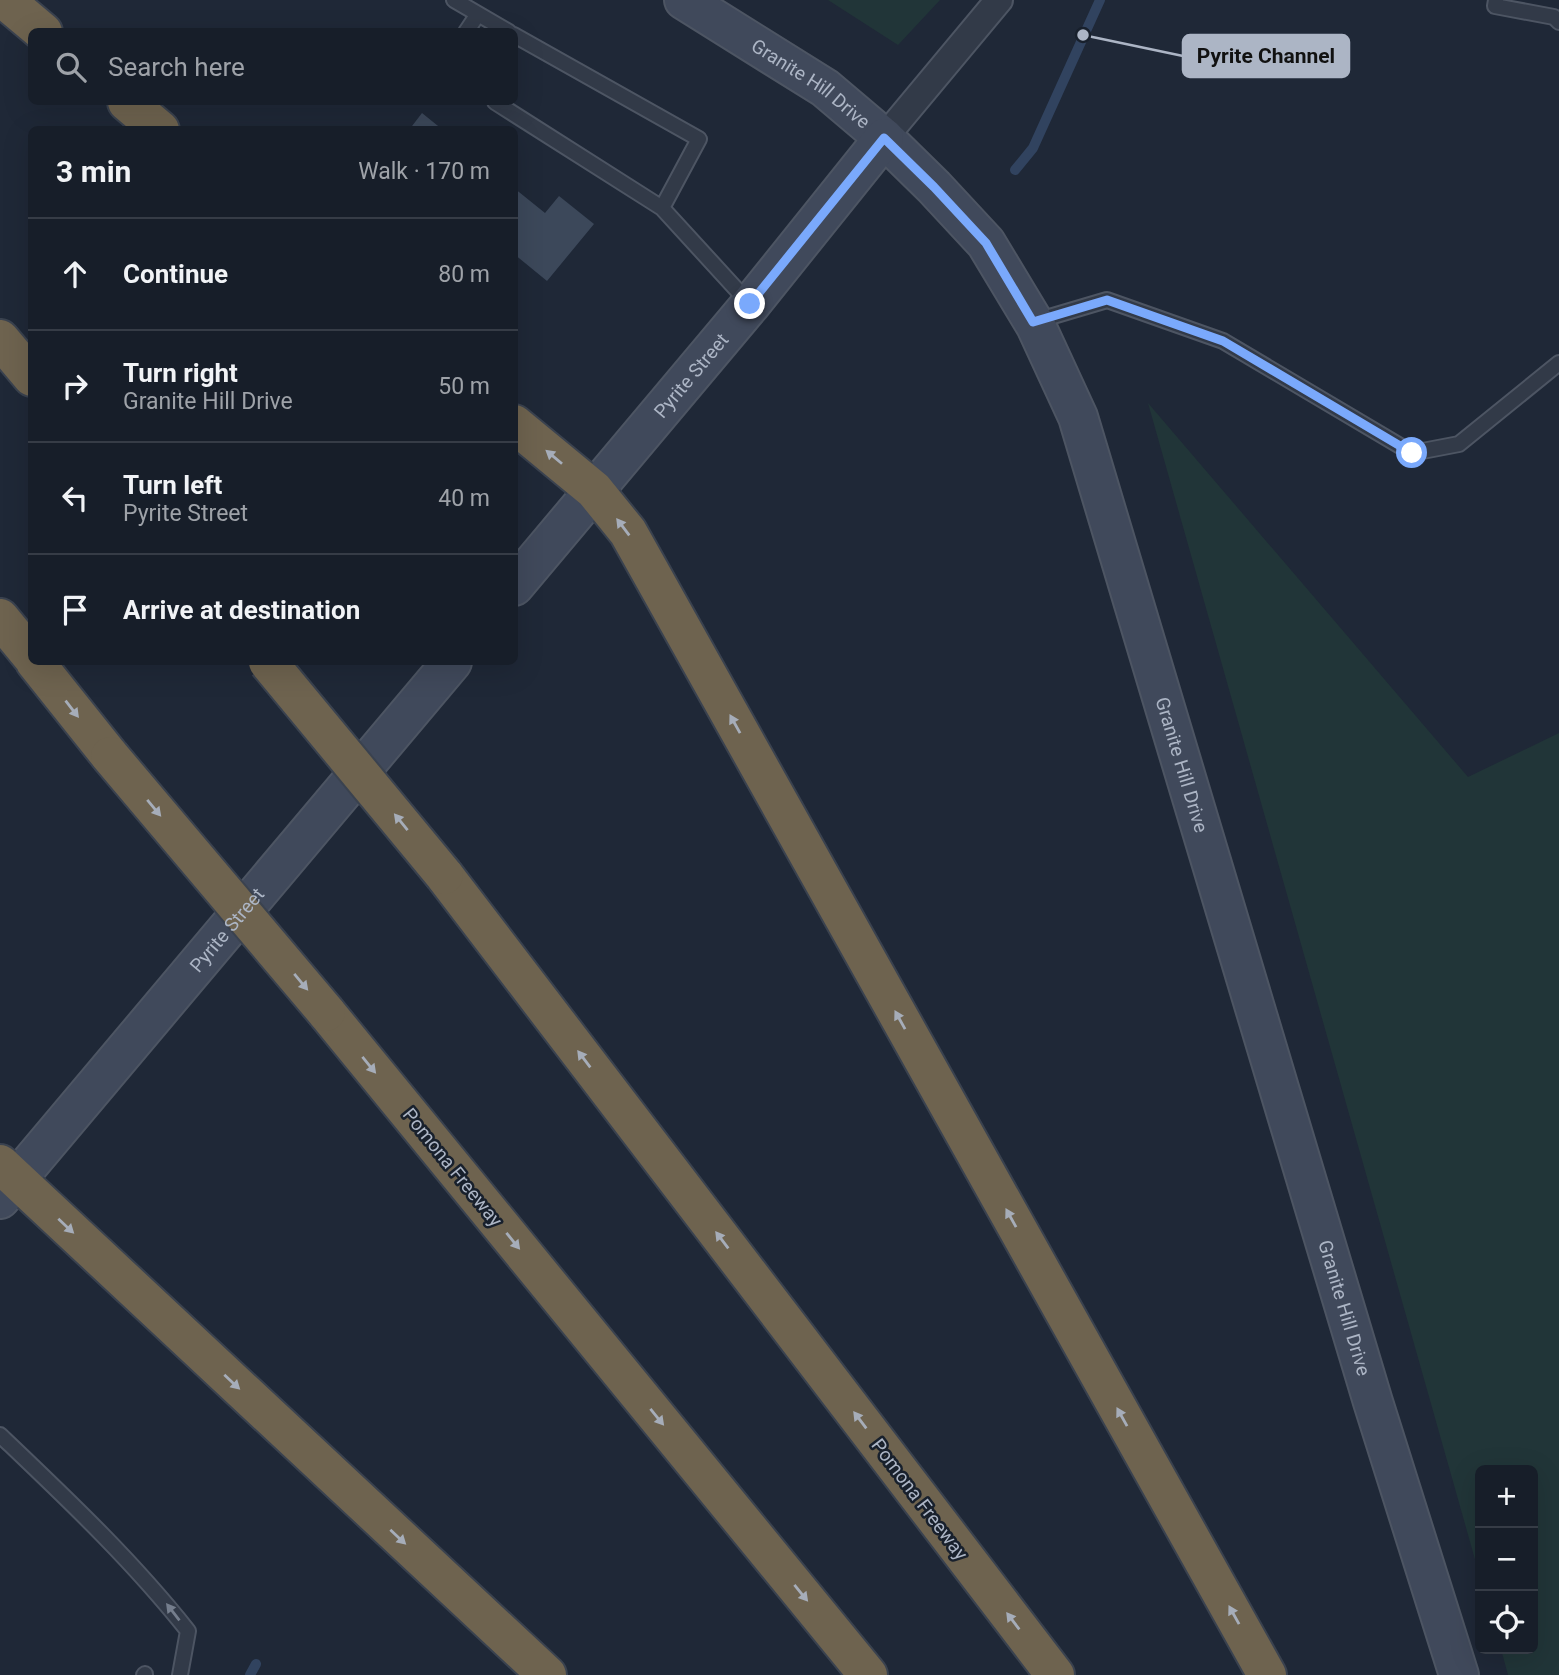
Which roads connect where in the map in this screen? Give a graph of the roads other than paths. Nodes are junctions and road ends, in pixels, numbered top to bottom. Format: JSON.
{"nodes":[{"id":1,"x":5,"y":0,"type":"edge"},
{"id":2,"x":454,"y":0,"type":"edge"},
{"id":3,"x":684,"y":0,"type":"edge"},
{"id":4,"x":999,"y":0,"type":"edge"},
{"id":5,"x":1496,"y":0,"type":"edge"},
{"id":6,"x":478,"y":14,"type":"junction"},
{"id":7,"x":1559,"y":22,"type":"edge"},
{"id":8,"x":38,"y":28,"type":"edge"},
{"id":9,"x":469,"y":28,"type":"edge"},
{"id":10,"x":502,"y":28,"type":"edge"},
{"id":11,"x":518,"y":37,"type":"edge"},
{"id":12,"x":131,"y":105,"type":"edge"},
{"id":13,"x":500,"y":105,"type":"edge"},
{"id":14,"x":155,"y":126,"type":"edge"},
{"id":15,"x":884,"y":138,"type":"junction"},
{"id":16,"x":662,"y":208,"type":"junction"},
{"id":17,"x":750,"y":304,"type":"junction"},
{"id":18,"x":1033,"y":322,"type":"junction"},
{"id":19,"x":0,"y":339,"type":"edge"},
{"id":20,"x":1559,"y":363,"type":"edge"},
{"id":21,"x":28,"y":372,"type":"edge"},
{"id":22,"x":518,"y":428,"type":"edge"},
{"id":23,"x":594,"y":490,"type":"junction"},
{"id":24,"x":518,"y":581,"type":"edge"},
{"id":25,"x":0,"y":618,"type":"edge"},
{"id":26,"x":28,"y":652,"type":"edge"},
{"id":27,"x":37,"y":665,"type":"edge"},
{"id":28,"x":270,"y":665,"type":"edge"},
{"id":29,"x":449,"y":665,"type":"edge"},
{"id":30,"x":5,"y":1181,"type":"edge"},
{"id":31,"x":0,"y":1435,"type":"edge"},
{"id":32,"x":180,"y":1675,"type":"edge"},
{"id":33,"x":547,"y":1675,"type":"edge"},
{"id":34,"x":868,"y":1675,"type":"edge"},
{"id":35,"x":1055,"y":1675,"type":"edge"},
{"id":36,"x":1267,"y":1675,"type":"edge"},
{"id":37,"x":1459,"y":1675,"type":"edge"}],
"edges":[{"from":1,"to":8,"type":"highway"},
{"from":2,"to":6,"type":"lane"},
{"from":3,"to":15,"type":"street","name":"Granite Hill Drive"},
{"from":4,"to":15,"type":"street","name":"Pyrite Street"},
{"from":5,"to":7,"type":"lane"},
{"from":6,"to":9,"type":"lane"},
{"from":6,"to":10,"type":"lane"},
{"from":11,"to":16,"type":"lane"},
{"from":12,"to":14,"type":"highway"},
{"from":13,"to":16,"type":"lane"},
{"from":15,"to":17,"type":"street","name":"Pyrite Street"},
{"from":15,"to":18,"type":"street","name":"Granite Hill Drive"},
{"from":16,"to":17,"type":"lane"},
{"from":17,"to":23,"type":"street","name":"Pyrite Street"},
{"from":18,"to":20,"type":"lane"},
{"from":18,"to":37,"type":"street","name":"Granite Hill Drive"},
{"from":19,"to":21,"type":"highway"},
{"from":23,"to":22,"type":"highway","one_way":true},
{"from":23,"to":24,"type":"street","name":"Pyrite Street"},
{"from":36,"to":23,"type":"highway","one_way":true},
{"from":25,"to":26,"type":"highway"},
{"from":27,"to":34,"type":"highway","name":"Pomona Freeway","one_way":true,"bridge":true},
{"from":35,"to":28,"type":"highway","name":"Pomona Freeway","one_way":true,"bridge":true},
{"from":29,"to":30,"type":"street","name":"Pyrite Street"},
{"from":30,"to":33,"type":"highway","one_way":true},
{"from":32,"to":31,"type":"lane","one_way":true}]}
